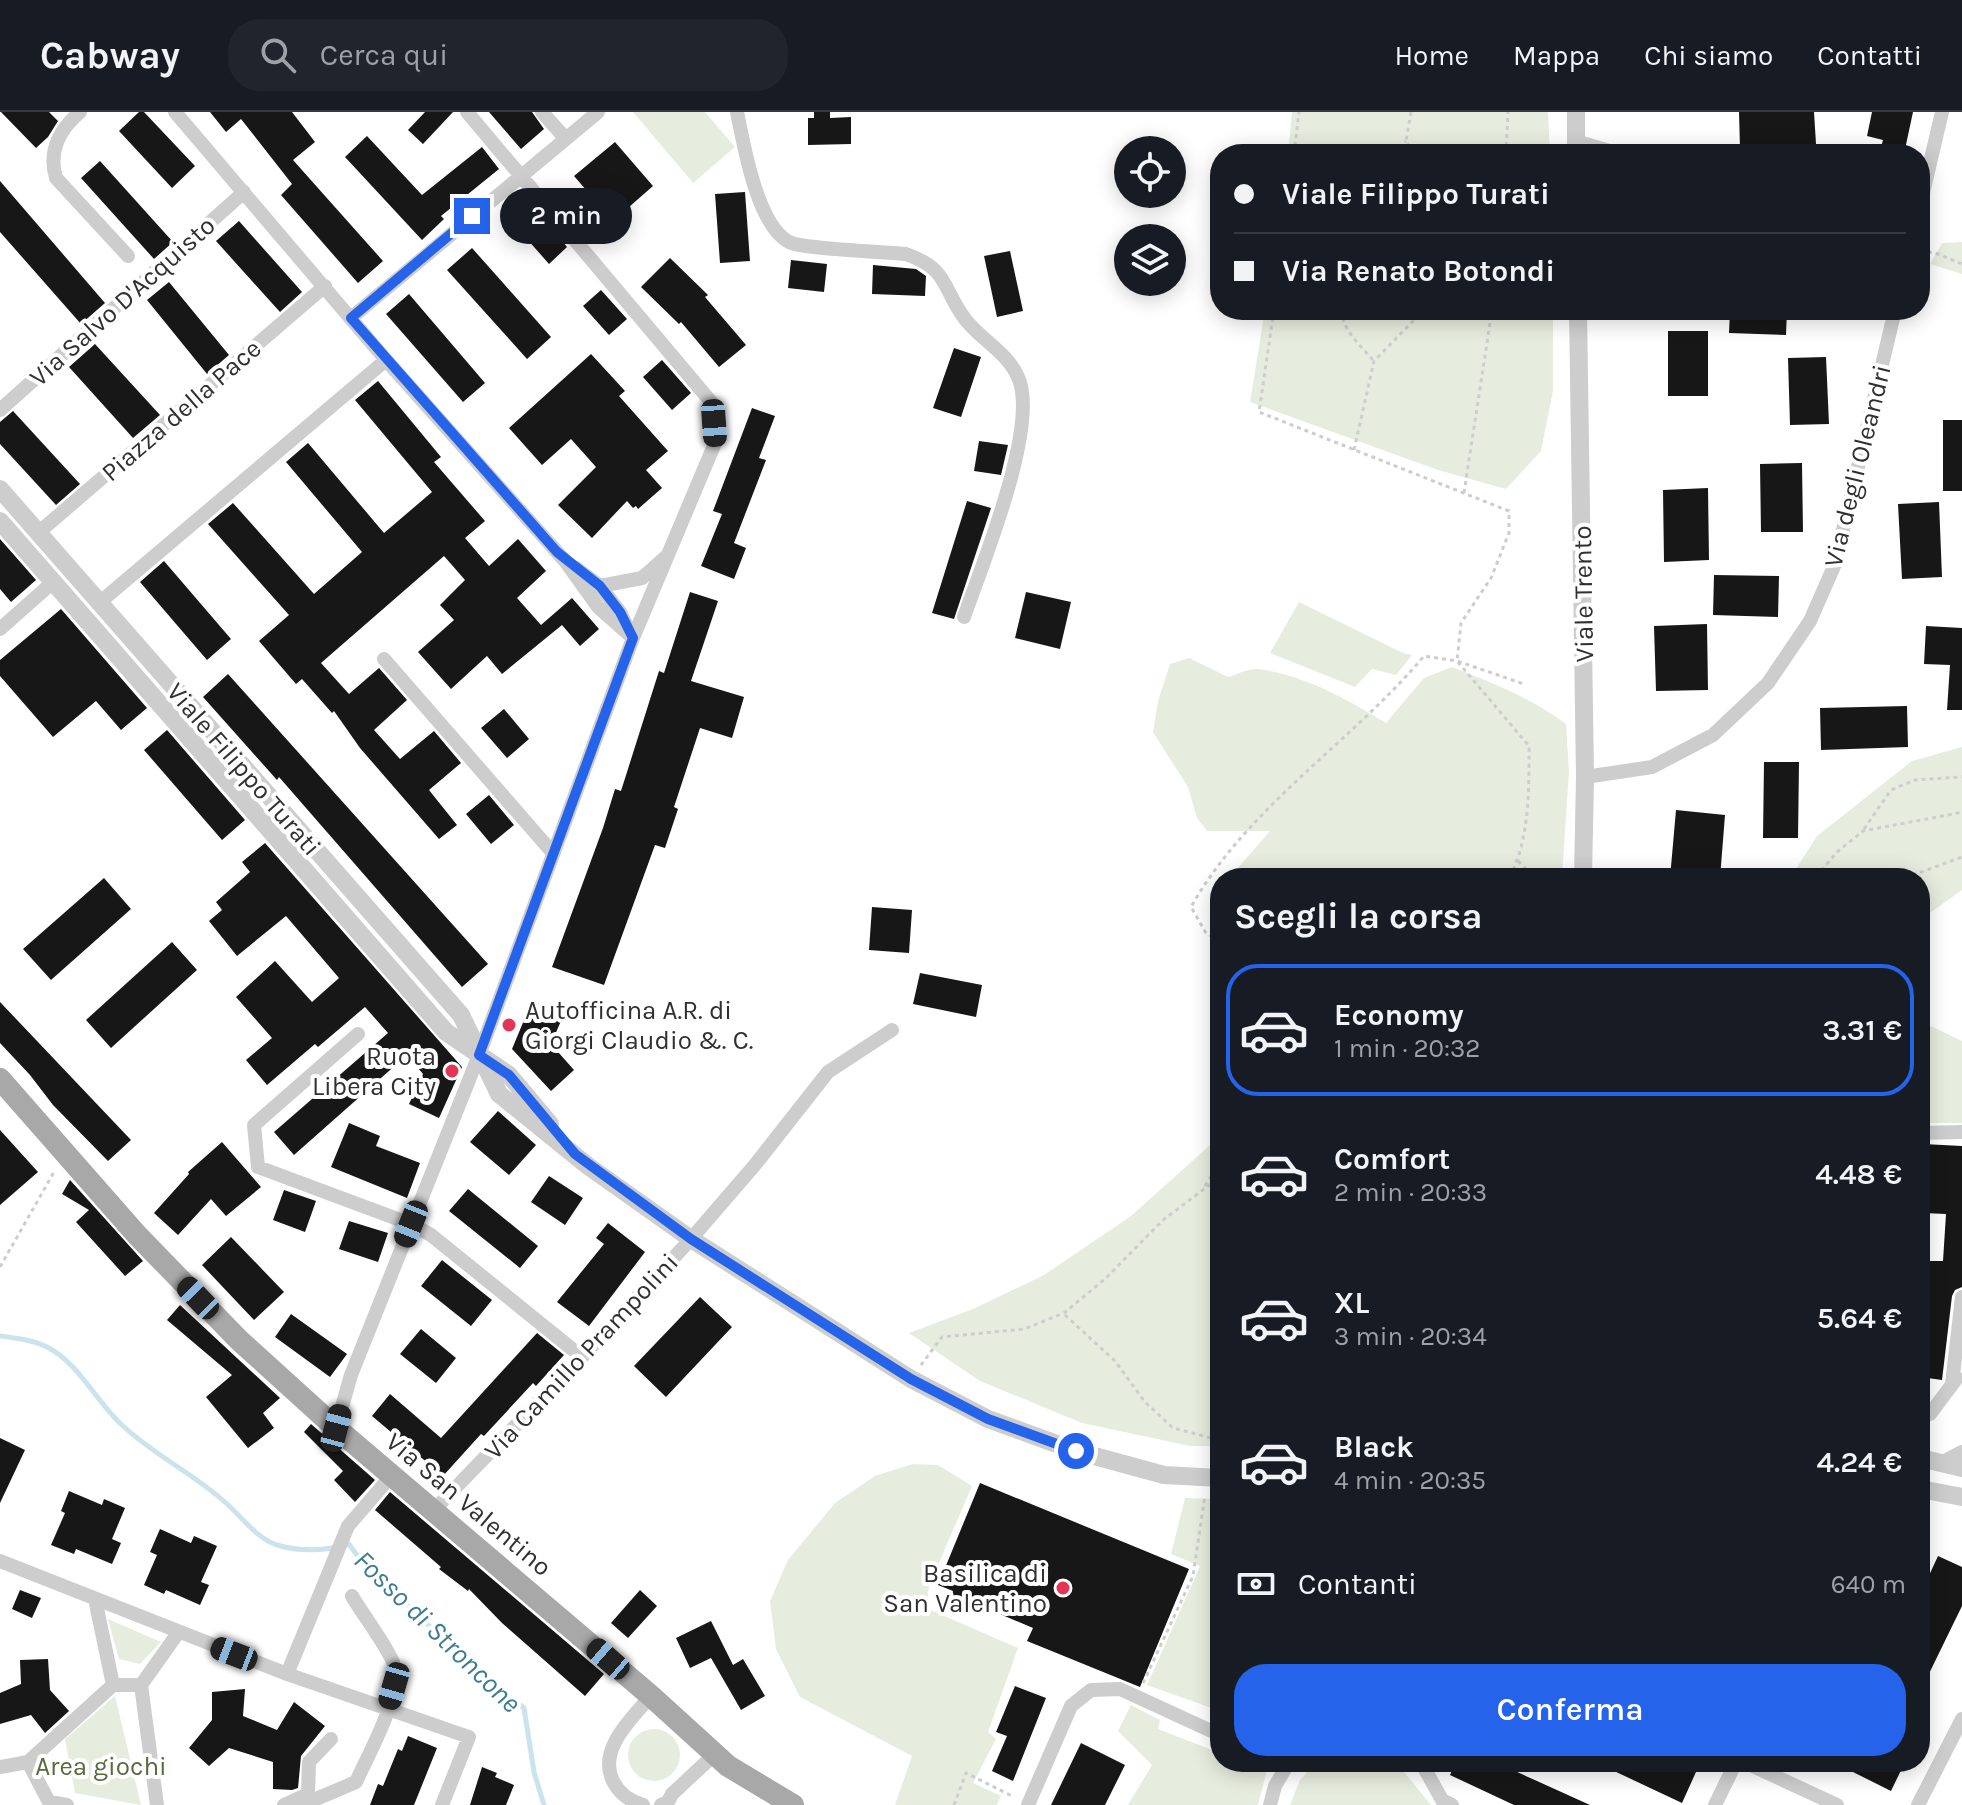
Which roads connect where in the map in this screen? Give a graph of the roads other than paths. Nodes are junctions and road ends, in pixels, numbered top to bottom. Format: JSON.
{"nodes":[{"id":1,"x":80,"y":112,"type":"edge"},
{"id":2,"x":175,"y":112,"type":"edge"},
{"id":3,"x":467,"y":112,"type":"edge"},
{"id":4,"x":542,"y":112,"type":"edge"},
{"id":5,"x":598,"y":112,"type":"edge"},
{"id":6,"x":737,"y":112,"type":"edge"},
{"id":7,"x":1576,"y":112,"type":"edge"},
{"id":8,"x":1942,"y":112,"type":"edge"},
{"id":9,"x":565,"y":138,"type":"junction"},
{"id":10,"x":1576,"y":144,"type":"edge"},
{"id":11,"x":1930,"y":163,"type":"edge"},
{"id":12,"x":520,"y":175,"type":"junction"},
{"id":13,"x":244,"y":192,"type":"junction"},
{"id":14,"x":128,"y":256,"type":"dead end"},
{"id":15,"x":325,"y":286,"type":"junction"},
{"id":16,"x":351,"y":318,"type":"junction"},
{"id":17,"x":1578,"y":320,"type":"edge"},
{"id":18,"x":1893,"y":320,"type":"edge"},
{"id":19,"x":386,"y":360,"type":"junction"},
{"id":20,"x":0,"y":410,"type":"edge"},
{"id":21,"x":0,"y":489,"type":"edge"},
{"id":22,"x":0,"y":521,"type":"edge"},
{"id":23,"x":38,"y":533,"type":"junction"},
{"id":24,"x":671,"y":552,"type":"junction"},
{"id":25,"x":565,"y":561,"type":"junction"},
{"id":26,"x":53,"y":582,"type":"junction"},
{"id":27,"x":600,"y":586,"type":"junction"},
{"id":28,"x":99,"y":603,"type":"junction"},
{"id":29,"x":964,"y":617,"type":"dead end"},
{"id":30,"x":0,"y":629,"type":"edge"},
{"id":31,"x":633,"y":638,"type":"junction"},
{"id":32,"x":384,"y":659,"type":"dead end"},
{"id":33,"x":1585,"y":777,"type":"junction"},
{"id":34,"x":552,"y":852,"type":"junction"},
{"id":35,"x":1583,"y":868,"type":"edge"},
{"id":36,"x":892,"y":1030,"type":"dead end"},
{"id":37,"x":358,"y":1034,"type":"dead end"},
{"id":38,"x":479,"y":1055,"type":"junction"},
{"id":39,"x":0,"y":1079,"type":"edge"},
{"id":40,"x":1962,"y":1132,"type":"edge"},
{"id":41,"x":1930,"y":1133,"type":"edge"},
{"id":42,"x":411,"y":1224,"type":"junction"},
{"id":43,"x":691,"y":1239,"type":"junction"},
{"id":44,"x":1962,"y":1297,"type":"edge"},
{"id":45,"x":1960,"y":1341,"type":"edge"},
{"id":46,"x":582,"y":1357,"type":"junction"},
{"id":47,"x":1962,"y":1371,"type":"edge"},
{"id":48,"x":1952,"y":1384,"type":"junction"},
{"id":49,"x":1930,"y":1414,"type":"edge"},
{"id":50,"x":336,"y":1428,"type":"junction"},
{"id":51,"x":1962,"y":1452,"type":"edge"},
{"id":52,"x":1930,"y":1460,"type":"edge"},
{"id":53,"x":1941,"y":1463,"type":"junction"},
{"id":54,"x":1962,"y":1468,"type":"edge"},
{"id":55,"x":392,"y":1475,"type":"junction"},
{"id":56,"x":1210,"y":1478,"type":"edge"},
{"id":57,"x":1930,"y":1491,"type":"edge"},
{"id":58,"x":1962,"y":1497,"type":"edge"},
{"id":59,"x":433,"y":1511,"type":"junction"},
{"id":60,"x":0,"y":1561,"type":"edge"},
{"id":61,"x":352,"y":1596,"type":"dead end"},
{"id":62,"x":95,"y":1599,"type":"junction"},
{"id":63,"x":178,"y":1633,"type":"junction"},
{"id":64,"x":287,"y":1674,"type":"junction"},
{"id":65,"x":113,"y":1685,"type":"junction"},
{"id":66,"x":141,"y":1685,"type":"junction"},
{"id":67,"x":651,"y":1696,"type":"junction"},
{"id":68,"x":387,"y":1711,"type":"junction"},
{"id":69,"x":1962,"y":1719,"type":"edge"},
{"id":70,"x":1210,"y":1730,"type":"edge"},
{"id":71,"x":331,"y":1739,"type":"dead end"},
{"id":72,"x":715,"y":1754,"type":"junction"},
{"id":73,"x":28,"y":1762,"type":"junction"},
{"id":74,"x":0,"y":1767,"type":"edge"},
{"id":75,"x":1283,"y":1772,"type":"edge"},
{"id":76,"x":1427,"y":1772,"type":"edge"},
{"id":77,"x":1731,"y":1772,"type":"edge"},
{"id":78,"x":1766,"y":1772,"type":"edge"},
{"id":79,"x":48,"y":1803,"type":"edge"},
{"id":80,"x":67,"y":1805,"type":"edge"},
{"id":81,"x":157,"y":1805,"type":"edge"},
{"id":82,"x":284,"y":1805,"type":"edge"},
{"id":83,"x":302,"y":1805,"type":"edge"},
{"id":84,"x":442,"y":1805,"type":"edge"},
{"id":85,"x":643,"y":1805,"type":"edge"},
{"id":86,"x":661,"y":1805,"type":"edge"},
{"id":87,"x":793,"y":1805,"type":"edge"},
{"id":88,"x":1028,"y":1805,"type":"edge"},
{"id":89,"x":1270,"y":1805,"type":"edge"},
{"id":90,"x":1452,"y":1805,"type":"edge"},
{"id":91,"x":1715,"y":1805,"type":"edge"},
{"id":92,"x":1837,"y":1805,"type":"edge"},
{"id":93,"x":1918,"y":1805,"type":"edge"}],
"edges":[{"from":1,"to":14,"type":"street"},
{"from":2,"to":13,"type":"street"},
{"from":3,"to":12,"type":"street"},
{"from":4,"to":9,"type":"street"},
{"from":5,"to":9,"type":"street"},
{"from":6,"to":29,"type":"street"},
{"from":7,"to":10,"type":"street"},
{"from":8,"to":11,"type":"street"},
{"from":9,"to":12,"type":"street"},
{"from":12,"to":16,"type":"street"},
{"from":12,"to":24,"type":"street"},
{"from":13,"to":15,"type":"street"},
{"from":13,"to":20,"type":"street","name":"Via Salvo D'Acquisto"},
{"from":15,"to":16,"type":"street"},
{"from":15,"to":23,"type":"street","name":"Piazza della Pace"},
{"from":16,"to":19,"type":"street"},
{"from":17,"to":33,"type":"street","name":"Viale Trento"},
{"from":18,"to":33,"type":"street","name":"Via degli Oleandri"},
{"from":19,"to":25,"type":"street"},
{"from":19,"to":28,"type":"street"},
{"from":21,"to":23,"type":"street","name":"Viale Filippo Turati"},
{"from":22,"to":26,"type":"street","name":"Viale Filippo Turati"},
{"from":23,"to":28,"type":"street","name":"Viale Filippo Turati"},
{"from":24,"to":27,"type":"street"},
{"from":24,"to":31,"type":"street"},
{"from":25,"to":27,"type":"street"},
{"from":25,"to":31,"type":"street"},
{"from":26,"to":30,"type":"street"},
{"from":26,"to":38,"type":"street","name":"Viale Filippo Turati"},
{"from":27,"to":31,"type":"street"},
{"from":28,"to":38,"type":"street","name":"Viale Filippo Turati"},
{"from":31,"to":34,"type":"street"},
{"from":32,"to":34,"type":"street"},
{"from":33,"to":35,"type":"street","name":"Viale Trento"},
{"from":34,"to":38,"type":"street"},
{"from":36,"to":43,"type":"street","name":"Via Camillo Prampolini"},
{"from":37,"to":42,"type":"street"},
{"from":38,"to":42,"type":"street"},
{"from":38,"to":43,"type":"street","name":"Viale Filippo Turati"},
{"from":39,"to":50,"type":"main road","name":"Via San Valentino"},
{"from":40,"to":41,"type":"street"},
{"from":42,"to":46,"type":"street"},
{"from":42,"to":50,"type":"street"},
{"from":43,"to":46,"type":"street","name":"Via Camillo Prampolini"},
{"from":43,"to":56,"type":"street","name":"Viale Filippo Turati"},
{"from":44,"to":45,"type":"street"},
{"from":45,"to":48,"type":"street"},
{"from":46,"to":59,"type":"street","name":"Via Camillo Prampolini"},
{"from":47,"to":48,"type":"street"},
{"from":48,"to":49,"type":"street"},
{"from":50,"to":55,"type":"main road","name":"Via San Valentino"},
{"from":51,"to":53,"type":"street"},
{"from":52,"to":53,"type":"street"},
{"from":53,"to":54,"type":"street"},
{"from":55,"to":59,"type":"main road","name":"Via San Valentino"},
{"from":55,"to":64,"type":"street"},
{"from":57,"to":58,"type":"street"},
{"from":59,"to":67,"type":"main road","name":"Via San Valentino"},
{"from":60,"to":62,"type":"street"},
{"from":61,"to":68,"type":"street"},
{"from":62,"to":63,"type":"street"},
{"from":62,"to":65,"type":"street"},
{"from":63,"to":64,"type":"street"},
{"from":63,"to":66,"type":"street"},
{"from":64,"to":68,"type":"street"},
{"from":65,"to":66,"type":"street"},
{"from":65,"to":73,"type":"street"},
{"from":66,"to":81,"type":"street"},
{"from":67,"to":72,"type":"main road","name":"Via San Valentino"},
{"from":67,"to":85,"type":"street"},
{"from":68,"to":83,"type":"street"},
{"from":68,"to":84,"type":"street"},
{"from":69,"to":93,"type":"street"},
{"from":70,"to":88,"type":"street"},
{"from":71,"to":82,"type":"street"},
{"from":72,"to":86,"type":"street"},
{"from":72,"to":87,"type":"main road","name":"Via San Valentino"},
{"from":73,"to":74,"type":"street"},
{"from":73,"to":79,"type":"street"},
{"from":75,"to":89,"type":"street"},
{"from":76,"to":90,"type":"street"},
{"from":77,"to":91,"type":"street"},
{"from":78,"to":92,"type":"street"},
{"from":79,"to":80,"type":"street"}]}
